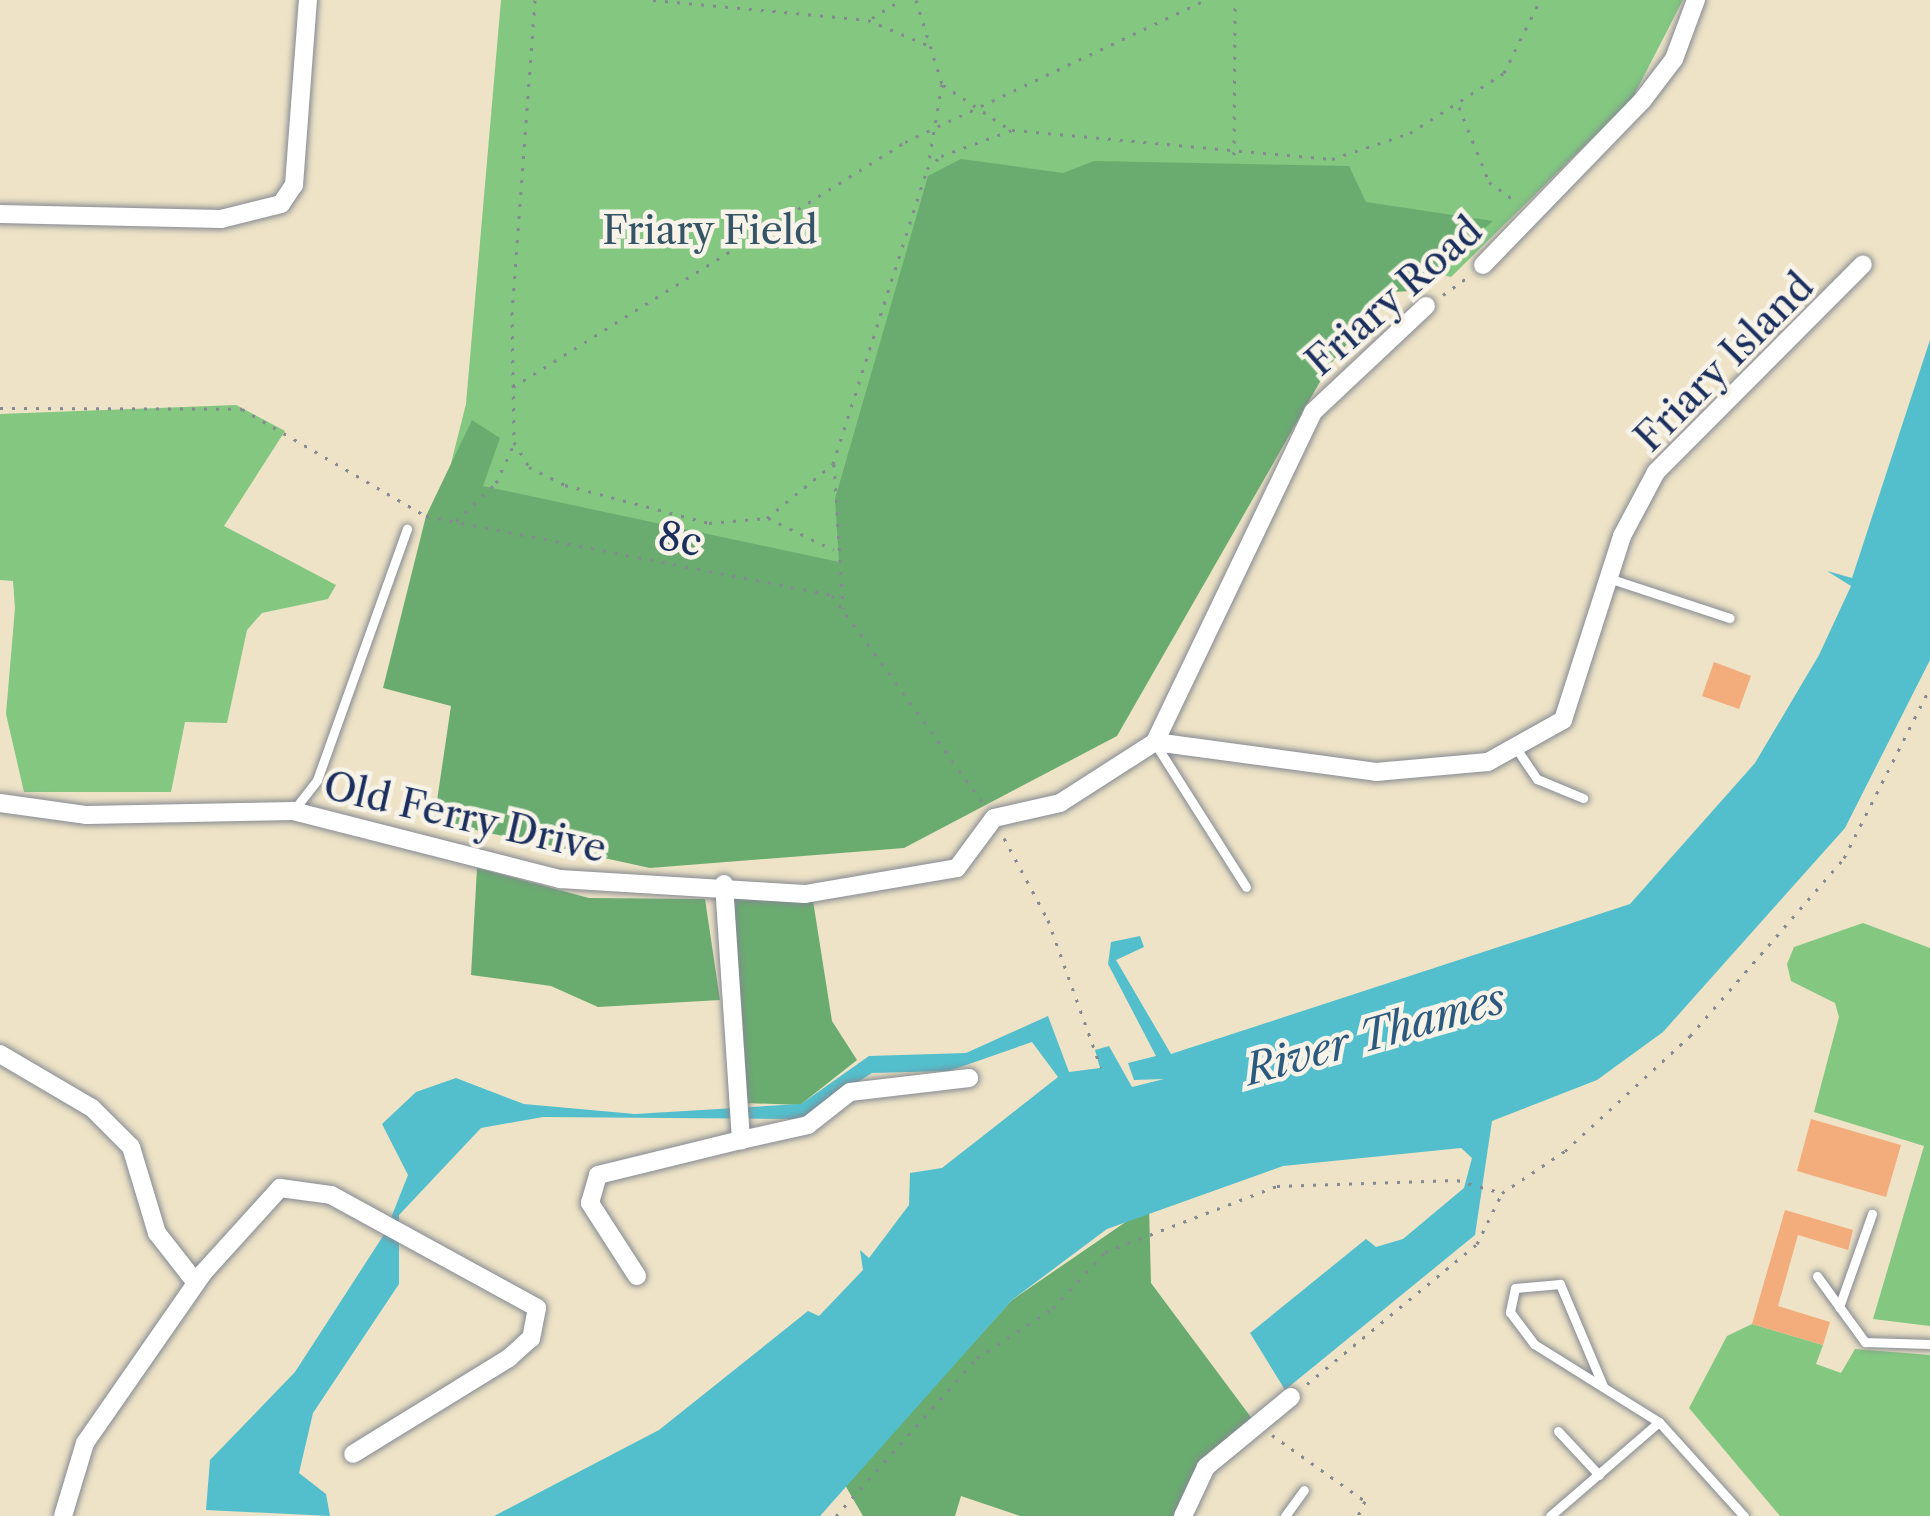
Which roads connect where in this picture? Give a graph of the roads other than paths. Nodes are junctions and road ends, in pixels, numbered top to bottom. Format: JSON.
{"nodes":[{"id":1,"x":308,"y":0,"type":"edge"},
{"id":2,"x":1696,"y":0,"type":"edge"},
{"id":3,"x":0,"y":214,"type":"edge"},
{"id":4,"x":1863,"y":264,"type":"dead end"},
{"id":5,"x":1483,"y":265,"type":"road end"},
{"id":6,"x":1426,"y":306,"type":"road end"},
{"id":7,"x":407,"y":530,"type":"dead end"},
{"id":8,"x":1608,"y":578,"type":"junction"},
{"id":9,"x":1730,"y":618,"type":"dead end"},
{"id":10,"x":1155,"y":742,"type":"junction"},
{"id":11,"x":1519,"y":751,"type":"junction"},
{"id":12,"x":1583,"y":798,"type":"dead end"},
{"id":13,"x":0,"y":803,"type":"edge"},
{"id":14,"x":293,"y":811,"type":"junction"},
{"id":15,"x":724,"y":884,"type":"junction"},
{"id":16,"x":1246,"y":887,"type":"dead end"},
{"id":17,"x":0,"y":1054,"type":"edge"},
{"id":18,"x":968,"y":1078,"type":"dead end"},
{"id":19,"x":741,"y":1140,"type":"junction"},
{"id":20,"x":1872,"y":1214,"type":"dead end"},
{"id":21,"x":638,"y":1276,"type":"dead end"},
{"id":22,"x":1817,"y":1276,"type":"dead end"},
{"id":23,"x":196,"y":1283,"type":"junction"},
{"id":24,"x":1840,"y":1307,"type":"junction"},
{"id":25,"x":1930,"y":1344,"type":"edge"},
{"id":26,"x":1604,"y":1386,"type":"junction"},
{"id":27,"x":1292,"y":1397,"type":"road end"},
{"id":28,"x":1659,"y":1422,"type":"junction"},
{"id":29,"x":1558,"y":1431,"type":"dead end"},
{"id":30,"x":353,"y":1454,"type":"dead end"},
{"id":31,"x":1599,"y":1475,"type":"junction"},
{"id":32,"x":1304,"y":1490,"type":"dead end"},
{"id":33,"x":63,"y":1516,"type":"edge"},
{"id":34,"x":1183,"y":1516,"type":"edge"},
{"id":35,"x":1285,"y":1516,"type":"edge"},
{"id":36,"x":1550,"y":1516,"type":"edge"},
{"id":37,"x":1744,"y":1516,"type":"edge"}],
"edges":[{"from":1,"to":3,"type":"street"},
{"from":2,"to":5,"type":"street","name":"Friary Road"},
{"from":4,"to":8,"type":"street","name":"Friary Island"},
{"from":6,"to":10,"type":"street","name":"Friary Road"},
{"from":7,"to":14,"type":"lane"},
{"from":8,"to":9,"type":"lane"},
{"from":8,"to":11,"type":"street","name":"Friary Island"},
{"from":10,"to":11,"type":"street","name":"Friary Island"},
{"from":10,"to":15,"type":"street","name":"Old Ferry Drive"},
{"from":10,"to":16,"type":"lane"},
{"from":11,"to":12,"type":"lane"},
{"from":13,"to":14,"type":"street","name":"Old Ferry Drive"},
{"from":14,"to":15,"type":"street","name":"Old Ferry Drive"},
{"from":15,"to":19,"type":"street"},
{"from":17,"to":23,"type":"street"},
{"from":18,"to":19,"type":"street"},
{"from":19,"to":21,"type":"street"},
{"from":20,"to":24,"type":"lane"},
{"from":22,"to":24,"type":"lane"},
{"from":23,"to":30,"type":"street"},
{"from":23,"to":33,"type":"street"},
{"from":24,"to":25,"type":"lane"},
{"from":26,"to":26,"type":"lane"},
{"from":26,"to":28,"type":"lane"},
{"from":27,"to":34,"type":"street"},
{"from":28,"to":31,"type":"lane"},
{"from":28,"to":37,"type":"lane"},
{"from":29,"to":31,"type":"lane"},
{"from":31,"to":36,"type":"lane"},
{"from":32,"to":35,"type":"lane"}]}
